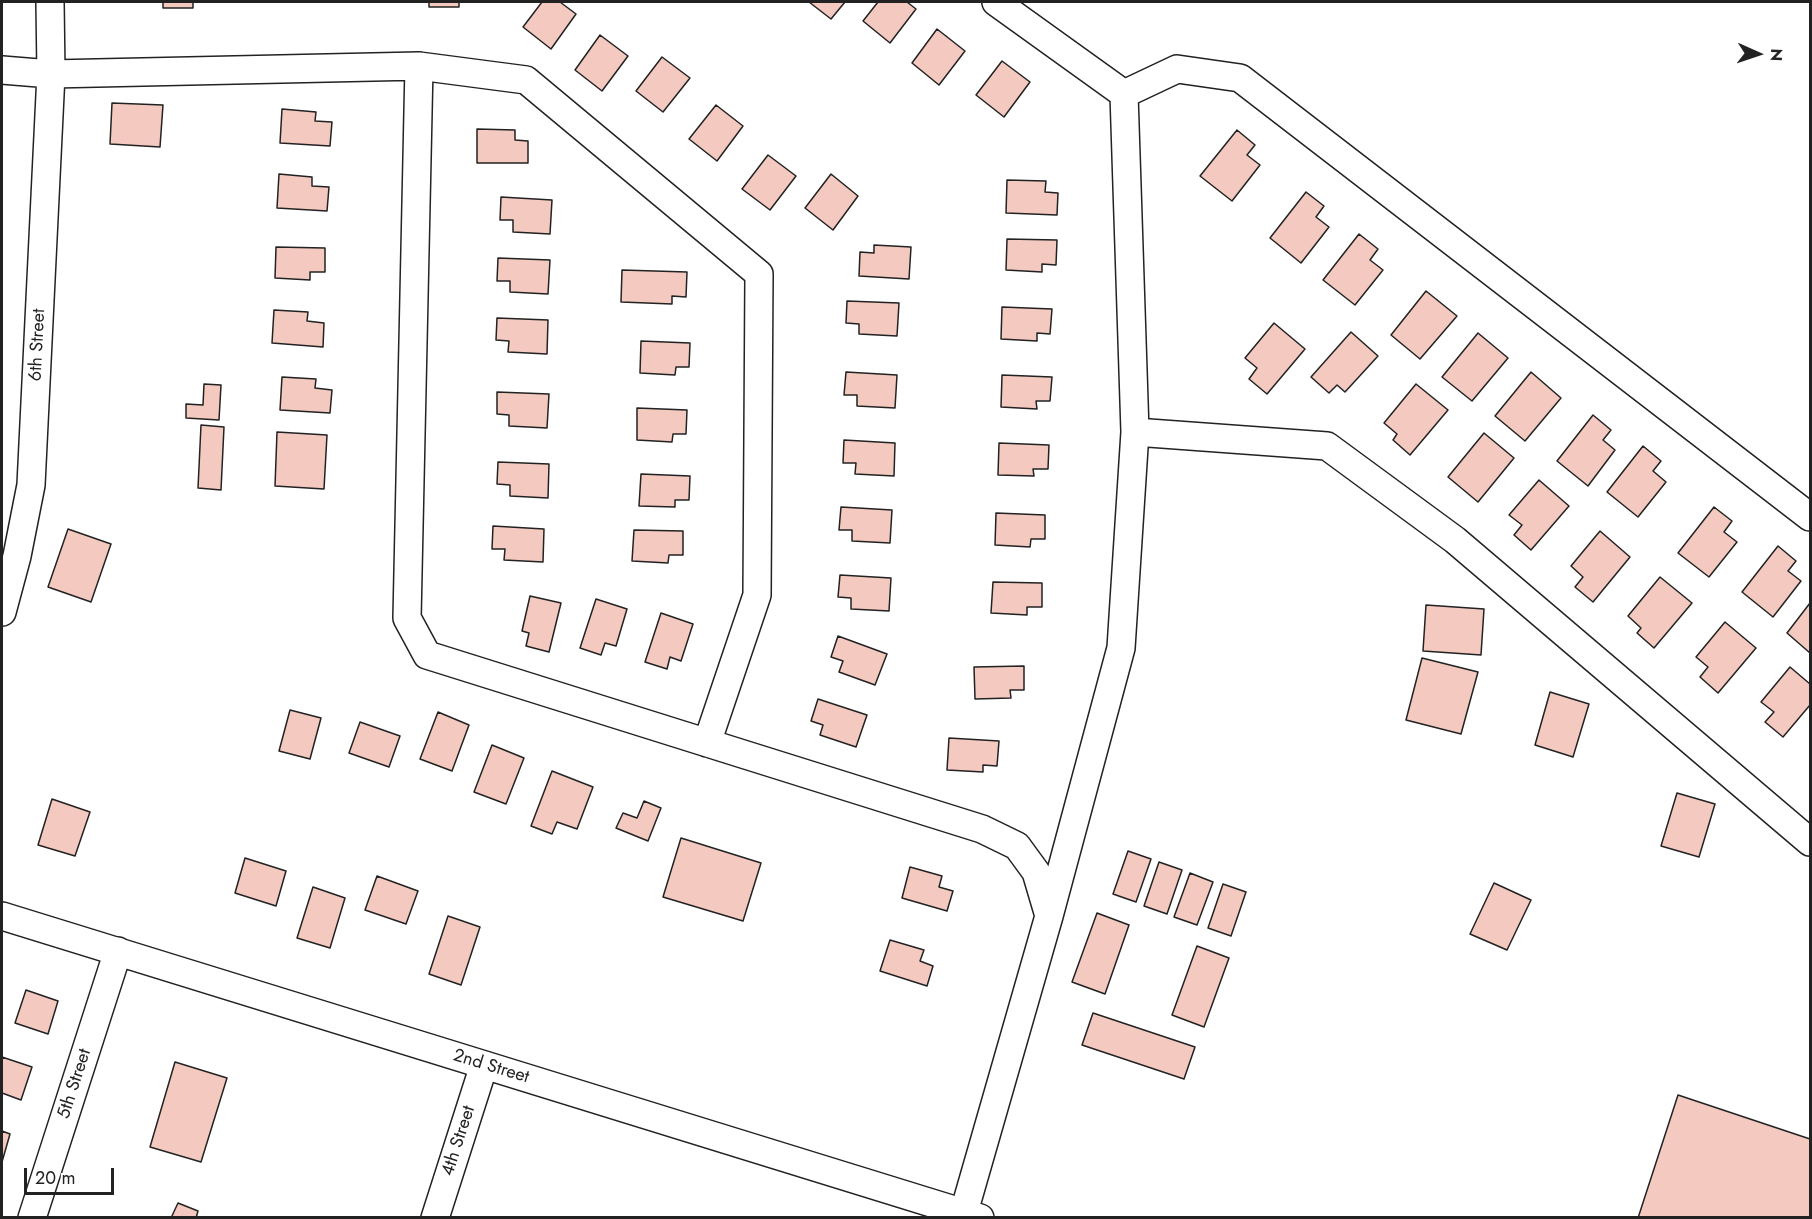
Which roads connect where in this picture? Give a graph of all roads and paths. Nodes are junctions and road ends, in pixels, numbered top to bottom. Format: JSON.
{"nodes":[{"id":1,"x":50,"y":2,"type":"edge"},
{"id":2,"x":996,"y":2,"type":"edge"},
{"id":3,"x":419,"y":66,"type":"junction"},
{"id":4,"x":2,"y":70,"type":"edge"},
{"id":5,"x":51,"y":74,"type":"junction"},
{"id":6,"x":1124,"y":94,"type":"junction"},
{"id":7,"x":1135,"y":432,"type":"junction"},
{"id":8,"x":1810,"y":517,"type":"edge"},
{"id":9,"x":9,"y":554,"type":"edge"},
{"id":10,"x":2,"y":612,"type":"edge"},
{"id":11,"x":707,"y":743,"type":"junction"},
{"id":12,"x":1810,"y":842,"type":"edge"},
{"id":13,"x":2,"y":916,"type":"edge"},
{"id":14,"x":1049,"y":916,"type":"junction"},
{"id":15,"x":118,"y":951,"type":"junction"},
{"id":16,"x":484,"y":1065,"type":"junction"},
{"id":17,"x":972,"y":1215,"type":"edge"},
{"id":18,"x":32,"y":1218,"type":"edge"},
{"id":19,"x":435,"y":1218,"type":"edge"}],
"edges":[{"from":1,"to":5,"type":"street","name":"6th Street"},
{"from":2,"to":6,"type":"street"},
{"from":3,"to":5,"type":"street"},
{"from":3,"to":11,"type":"street"},
{"from":3,"to":11,"type":"street"},
{"from":4,"to":5,"type":"street"},
{"from":5,"to":9,"type":"street","name":"6th Street"},
{"from":6,"to":7,"type":"street"},
{"from":6,"to":8,"type":"street"},
{"from":7,"to":12,"type":"street"},
{"from":7,"to":14,"type":"street"},
{"from":9,"to":10,"type":"street","name":"6th Street"},
{"from":11,"to":14,"type":"street"},
{"from":13,"to":15,"type":"street","name":"2nd Street"},
{"from":14,"to":17,"type":"street"},
{"from":15,"to":16,"type":"street","name":"2nd Street"},
{"from":15,"to":18,"type":"street","name":"5th Street"},
{"from":16,"to":17,"type":"street","name":"2nd Street"},
{"from":16,"to":19,"type":"street","name":"4th Street"}]}
